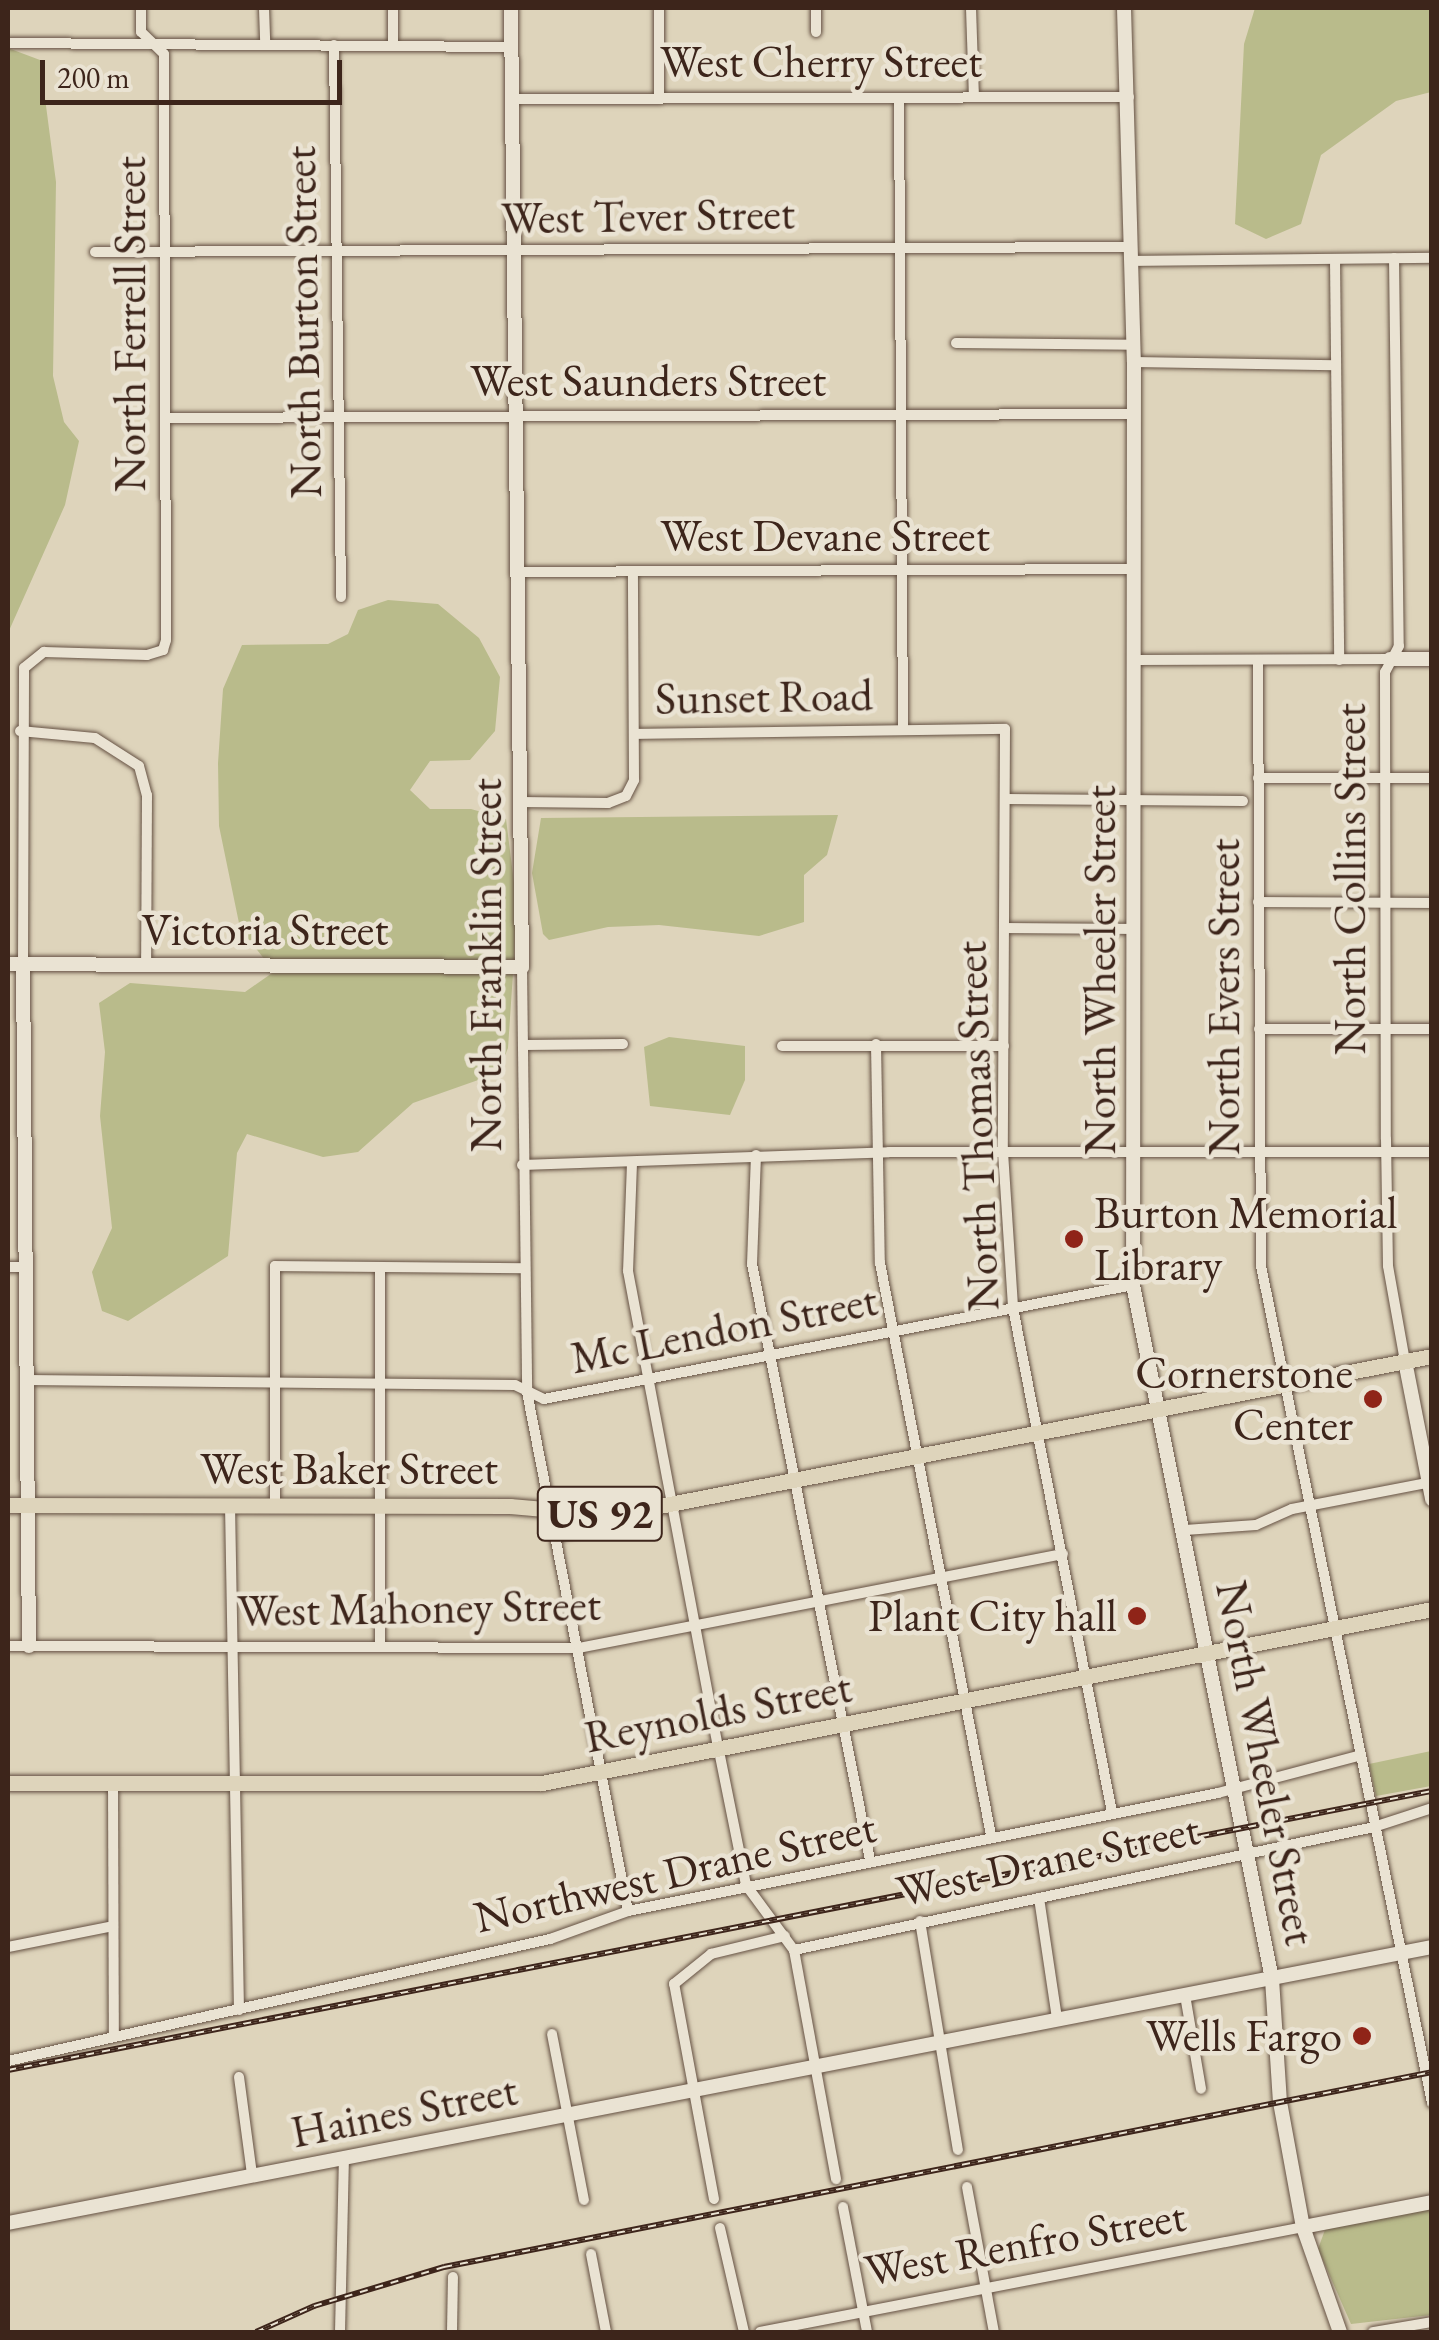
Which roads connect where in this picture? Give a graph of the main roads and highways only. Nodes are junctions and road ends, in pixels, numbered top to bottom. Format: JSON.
{"nodes":[{"id":1,"x":1432,"y":1356,"type":"edge"},
{"id":2,"x":8,"y":1505,"type":"edge"},
{"id":3,"x":613,"y":1515,"type":"junction"},
{"id":4,"x":556,"y":1534,"type":"road end"},
{"id":5,"x":1432,"y":1609,"type":"edge"},
{"id":6,"x":8,"y":1783,"type":"edge"}],
"edges":[{"from":1,"to":3,"type":"main road","name":"West Baker Street","number":"US 92"},
{"from":2,"to":3,"type":"main road","name":"West Baker Street","number":"US 92"},
{"from":3,"to":4,"type":"main road","number":"US 92"},
{"from":5,"to":6,"type":"main road","name":"Reynolds Street"}]}
